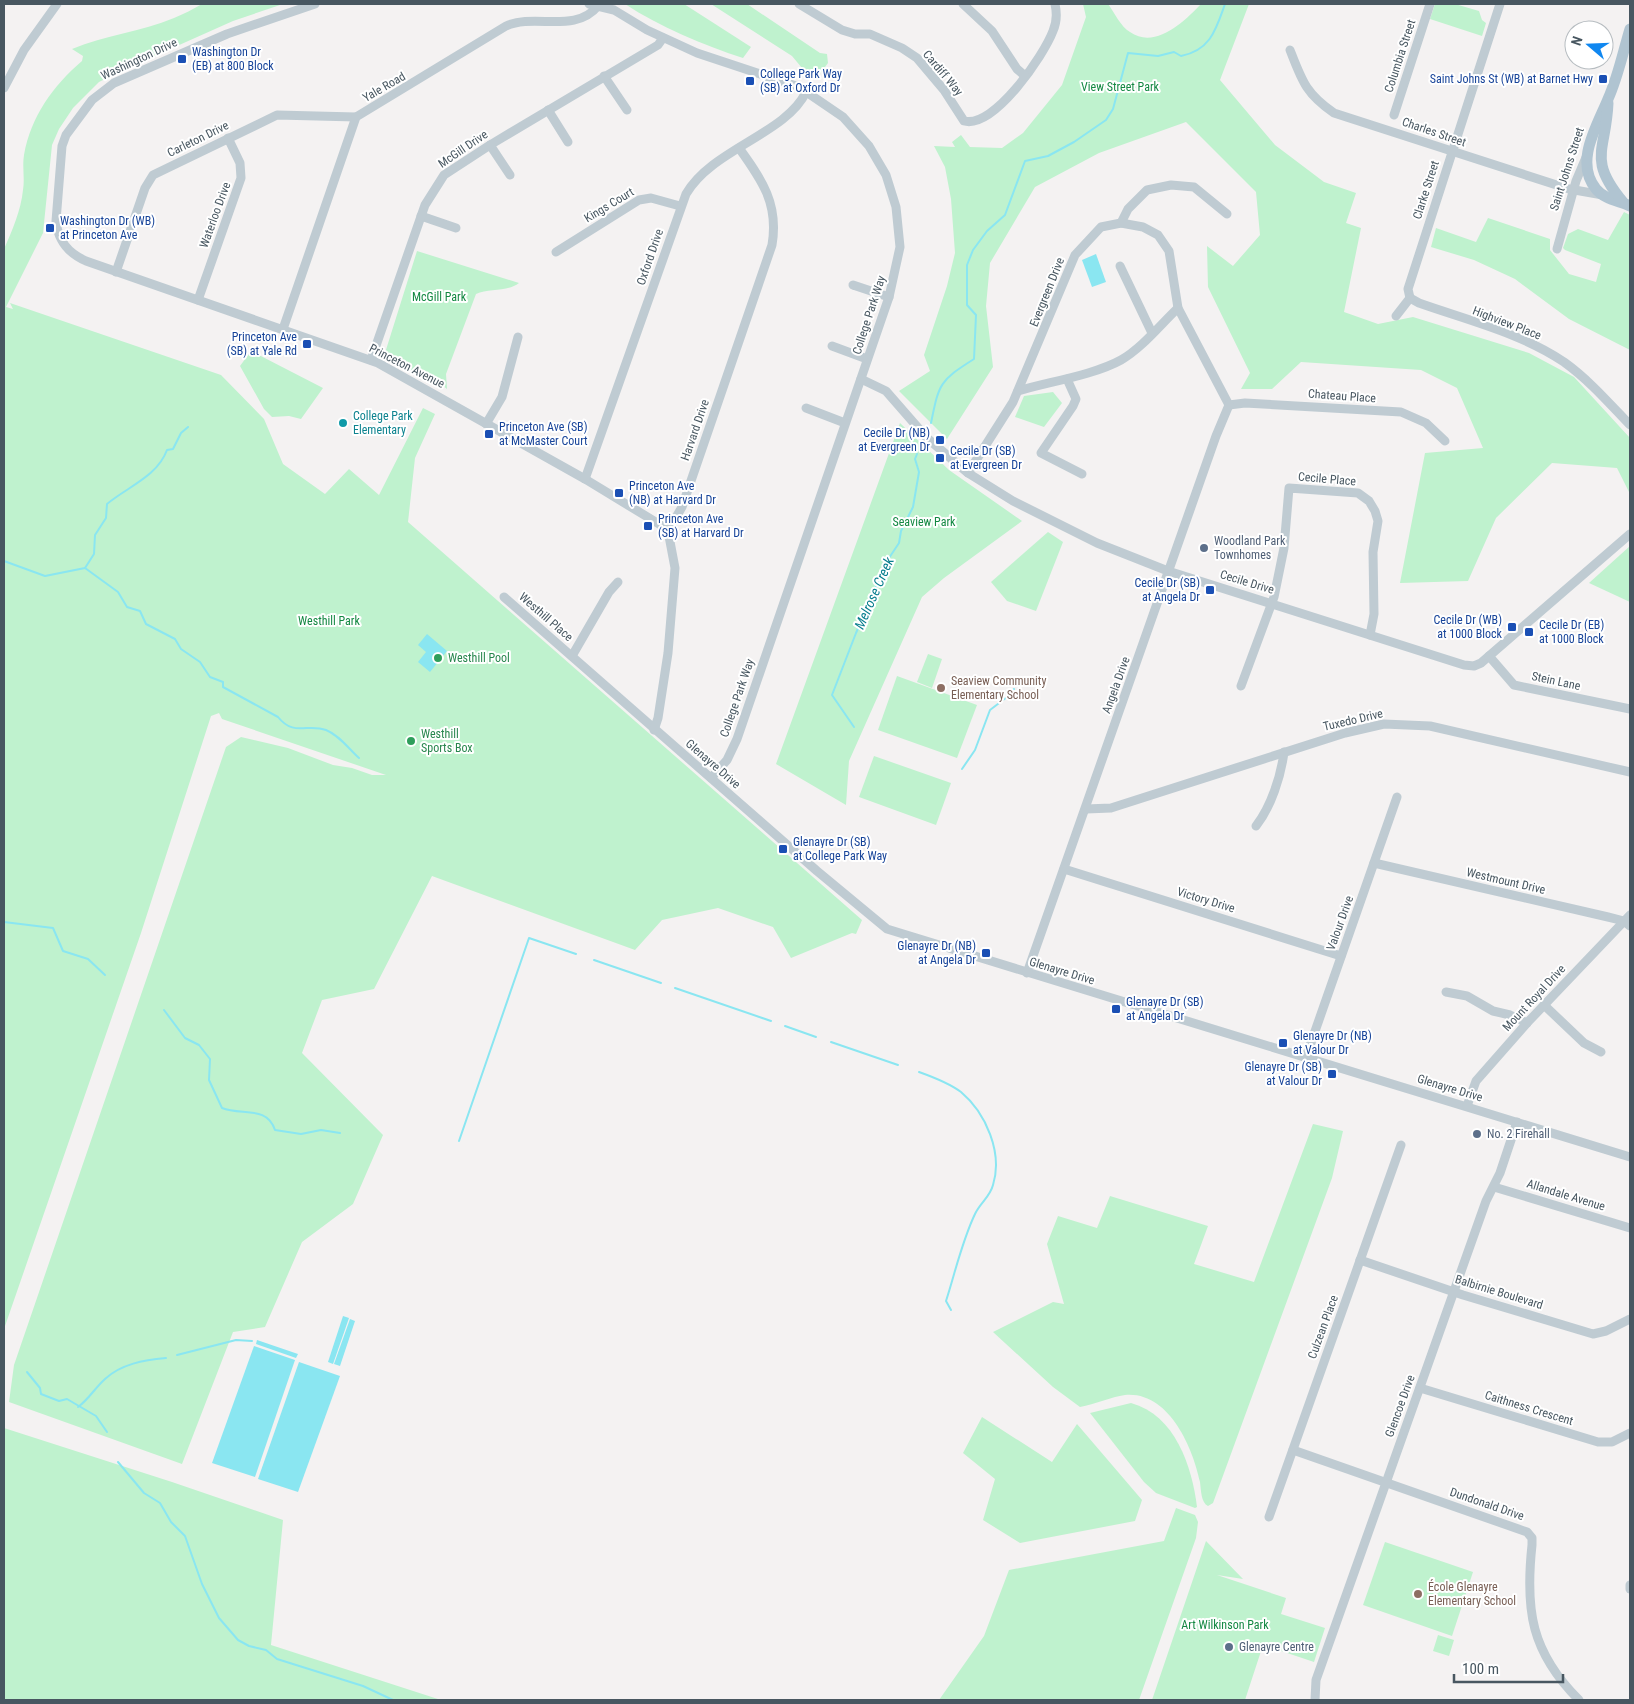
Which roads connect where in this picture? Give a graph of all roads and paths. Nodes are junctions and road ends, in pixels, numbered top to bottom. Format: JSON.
{"nodes":[{"id":1,"x":57,"y":4,"type":"edge"},
{"id":2,"x":315,"y":4,"type":"edge"},
{"id":3,"x":589,"y":4,"type":"edge"},
{"id":4,"x":799,"y":4,"type":"edge"},
{"id":5,"x":962,"y":4,"type":"edge"},
{"id":6,"x":1055,"y":4,"type":"edge"},
{"id":7,"x":1430,"y":4,"type":"edge"},
{"id":8,"x":1500,"y":4,"type":"edge"},
{"id":9,"x":598,"y":6,"type":"junction"},
{"id":10,"x":1630,"y":29,"type":"edge"},
{"id":11,"x":663,"y":38,"type":"junction"},
{"id":12,"x":1290,"y":50,"type":"dead end"},
{"id":13,"x":604,"y":76,"type":"junction"},
{"id":14,"x":1025,"y":76,"type":"junction"},
{"id":15,"x":4,"y":88,"type":"edge"},
{"id":16,"x":806,"y":92,"type":"junction"},
{"id":17,"x":1609,"y":99,"type":"junction"},
{"id":18,"x":548,"y":110,"type":"junction"},
{"id":19,"x":627,"y":110,"type":"dead end"},
{"id":20,"x":1394,"y":116,"type":"dead end"},
{"id":21,"x":356,"y":117,"type":"junction"},
{"id":22,"x":228,"y":138,"type":"junction"},
{"id":23,"x":568,"y":142,"type":"dead end"},
{"id":24,"x":490,"y":145,"type":"junction"},
{"id":25,"x":739,"y":148,"type":"junction"},
{"id":26,"x":1452,"y":152,"type":"junction"},
{"id":27,"x":1587,"y":154,"type":"junction"},
{"id":28,"x":510,"y":175,"type":"dead end"},
{"id":29,"x":1574,"y":190,"type":"junction"},
{"id":30,"x":1603,"y":195,"type":"junction"},
{"id":31,"x":1628,"y":205,"type":"edge"},
{"id":32,"x":680,"y":206,"type":"junction"},
{"id":33,"x":1226,"y":214,"type":"dead end"},
{"id":34,"x":421,"y":216,"type":"junction"},
{"id":35,"x":1121,"y":223,"type":"junction"},
{"id":36,"x":456,"y":228,"type":"dead end"},
{"id":37,"x":61,"y":242,"type":"joint"},
{"id":38,"x":1557,"y":249,"type":"dead end"},
{"id":39,"x":556,"y":252,"type":"dead end"},
{"id":40,"x":1120,"y":266,"type":"dead end"},
{"id":41,"x":116,"y":272,"type":"junction"},
{"id":42,"x":853,"y":285,"type":"dead end"},
{"id":43,"x":889,"y":297,"type":"junction"},
{"id":44,"x":1410,"y":298,"type":"junction"},
{"id":45,"x":198,"y":300,"type":"junction"},
{"id":46,"x":1178,"y":308,"type":"junction"},
{"id":47,"x":1396,"y":316,"type":"dead end"},
{"id":48,"x":283,"y":329,"type":"junction"},
{"id":49,"x":1152,"y":333,"type":"junction"},
{"id":50,"x":518,"y":338,"type":"dead end"},
{"id":51,"x":832,"y":346,"type":"dead end"},
{"id":52,"x":867,"y":359,"type":"junction"},
{"id":53,"x":371,"y":360,"type":"junction"},
{"id":54,"x":861,"y":379,"type":"junction"},
{"id":55,"x":1067,"y":379,"type":"junction"},
{"id":56,"x":1018,"y":391,"type":"junction"},
{"id":57,"x":1229,"y":405,"type":"junction"},
{"id":58,"x":806,"y":408,"type":"dead end"},
{"id":59,"x":845,"y":422,"type":"junction"},
{"id":60,"x":486,"y":424,"type":"junction"},
{"id":61,"x":1630,"y":425,"type":"edge"},
{"id":62,"x":1444,"y":441,"type":"dead end"},
{"id":63,"x":968,"y":473,"type":"junction"},
{"id":64,"x":1082,"y":474,"type":"dead end"},
{"id":65,"x":585,"y":480,"type":"junction"},
{"id":66,"x":668,"y":531,"type":"junction"},
{"id":67,"x":1630,"y":534,"type":"edge"},
{"id":68,"x":1168,"y":571,"type":"junction"},
{"id":69,"x":618,"y":582,"type":"dead end"},
{"id":70,"x":504,"y":597,"type":"dead end"},
{"id":71,"x":1272,"y":603,"type":"junction"},
{"id":72,"x":1370,"y":635,"type":"junction"},
{"id":73,"x":572,"y":656,"type":"junction"},
{"id":74,"x":1490,"y":656,"type":"junction"},
{"id":75,"x":1241,"y":686,"type":"dead end"},
{"id":76,"x":1630,"y":709,"type":"edge"},
{"id":77,"x":654,"y":730,"type":"junction"},
{"id":78,"x":1284,"y":752,"type":"junction"},
{"id":79,"x":1630,"y":772,"type":"edge"},
{"id":80,"x":711,"y":778,"type":"junction"},
{"id":81,"x":1398,"y":796,"type":"dead end"},
{"id":82,"x":1086,"y":809,"type":"junction"},
{"id":83,"x":1256,"y":826,"type":"dead end"},
{"id":84,"x":1374,"y":863,"type":"junction"},
{"id":85,"x":1064,"y":869,"type":"junction"},
{"id":86,"x":1628,"y":921,"type":"edge"},
{"id":87,"x":1341,"y":956,"type":"junction"},
{"id":88,"x":1027,"y":974,"type":"junction"},
{"id":89,"x":1446,"y":992,"type":"dead end"},
{"id":90,"x":1544,"y":1005,"type":"junction"},
{"id":91,"x":1527,"y":1023,"type":"junction"},
{"id":92,"x":1601,"y":1052,"type":"dead end"},
{"id":93,"x":1306,"y":1057,"type":"junction"},
{"id":94,"x":1467,"y":1106,"type":"junction"},
{"id":95,"x":1517,"y":1122,"type":"junction"},
{"id":96,"x":1401,"y":1145,"type":"dead end"},
{"id":97,"x":1630,"y":1156,"type":"edge"},
{"id":98,"x":1494,"y":1187,"type":"junction"},
{"id":99,"x":1630,"y":1228,"type":"edge"},
{"id":100,"x":1360,"y":1260,"type":"junction"},
{"id":101,"x":1455,"y":1292,"type":"junction"},
{"id":102,"x":1630,"y":1319,"type":"edge"},
{"id":103,"x":1420,"y":1388,"type":"junction"},
{"id":104,"x":1630,"y":1433,"type":"edge"},
{"id":105,"x":1293,"y":1450,"type":"junction"},
{"id":106,"x":1386,"y":1483,"type":"junction"},
{"id":107,"x":1269,"y":1517,"type":"dead end"},
{"id":108,"x":1315,"y":1700,"type":"edge"},
{"id":109,"x":1579,"y":1700,"type":"edge"}],
"edges":[{"from":1,"to":15,"type":"street"},
{"from":2,"to":37,"type":"street","name":"Washington Drive"},
{"from":3,"to":9,"type":"street"},
{"from":4,"to":14,"type":"street","name":"Cardiff Way"},
{"from":5,"to":14,"type":"street"},
{"from":6,"to":14,"type":"street"},
{"from":7,"to":20,"type":"street","name":"Columbia Street"},
{"from":8,"to":26,"type":"street","name":"Clarke Street"},
{"from":9,"to":11,"type":"street","name":"College Park Way"},
{"from":9,"to":21,"type":"street","name":"Yale Road"},
{"from":10,"to":17,"type":"main road","name":"Saint Johns Street"},
{"from":11,"to":13,"type":"street","name":"McGill Drive"},
{"from":11,"to":16,"type":"street","name":"College Park Way"},
{"from":12,"to":26,"type":"street","name":"Charles Street"},
{"from":13,"to":18,"type":"street","name":"McGill Drive"},
{"from":13,"to":19,"type":"street"},
{"from":16,"to":25,"type":"street","name":"Oxford Drive"},
{"from":16,"to":43,"type":"street","name":"College Park Way"},
{"from":17,"to":27,"type":"main road","name":"Saint Johns Street"},
{"from":17,"to":31,"type":"main road","name":"Saint Johns Street"},
{"from":18,"to":23,"type":"street"},
{"from":18,"to":24,"type":"street","name":"McGill Drive"},
{"from":21,"to":22,"type":"street","name":"Carleton Drive"},
{"from":21,"to":48,"type":"street","name":"Yale Road"},
{"from":22,"to":41,"type":"street","name":"Carleton Drive"},
{"from":22,"to":45,"type":"street","name":"Waterloo Drive"},
{"from":24,"to":28,"type":"street"},
{"from":24,"to":34,"type":"street","name":"McGill Drive"},
{"from":25,"to":32,"type":"street","name":"Oxford Drive"},
{"from":25,"to":66,"type":"street","name":"Harvard Drive"},
{"from":26,"to":29,"type":"street","name":"Charles Street"},
{"from":26,"to":44,"type":"street","name":"Clarke Street"},
{"from":27,"to":29,"type":"street","name":"Saint Johns Street"},
{"from":27,"to":30,"type":"main road"},
{"from":29,"to":30,"type":"street","name":"Charles Street"},
{"from":29,"to":38,"type":"street","name":"Saint Johns Street"},
{"from":30,"to":31,"type":"main road"},
{"from":32,"to":39,"type":"street","name":"Kings Court"},
{"from":32,"to":65,"type":"street","name":"Oxford Drive"},
{"from":33,"to":35,"type":"street"},
{"from":34,"to":36,"type":"street"},
{"from":34,"to":53,"type":"street","name":"McGill Drive"},
{"from":35,"to":46,"type":"street","name":"Evergreen Drive"},
{"from":35,"to":56,"type":"street","name":"Evergreen Drive"},
{"from":37,"to":41,"type":"street","name":"Princeton Avenue"},
{"from":40,"to":49,"type":"street"},
{"from":41,"to":45,"type":"street","name":"Princeton Avenue"},
{"from":42,"to":43,"type":"street"},
{"from":43,"to":52,"type":"street","name":"College Park Way"},
{"from":44,"to":47,"type":"street"},
{"from":44,"to":61,"type":"street","name":"Highview Place"},
{"from":45,"to":48,"type":"street","name":"Princeton Avenue"},
{"from":46,"to":49,"type":"street"},
{"from":46,"to":57,"type":"street","name":"Evergreen Drive"},
{"from":48,"to":53,"type":"street","name":"Princeton Avenue"},
{"from":49,"to":55,"type":"street"},
{"from":50,"to":60,"type":"street"},
{"from":51,"to":52,"type":"street"},
{"from":52,"to":54,"type":"street","name":"College Park Way"},
{"from":53,"to":60,"type":"street","name":"Princeton Avenue"},
{"from":54,"to":59,"type":"street","name":"College Park Way"},
{"from":54,"to":63,"type":"street","name":"Cecile Drive"},
{"from":55,"to":56,"type":"street"},
{"from":55,"to":64,"type":"street"},
{"from":56,"to":63,"type":"street","name":"Evergreen Drive"},
{"from":57,"to":62,"type":"street","name":"Chateau Place"},
{"from":57,"to":68,"type":"street","name":"Angela Drive"},
{"from":58,"to":59,"type":"street"},
{"from":59,"to":80,"type":"street","name":"College Park Way"},
{"from":60,"to":65,"type":"street","name":"Princeton Avenue"},
{"from":63,"to":68,"type":"street","name":"Cecile Drive"},
{"from":65,"to":66,"type":"street","name":"Princeton Avenue"},
{"from":66,"to":77,"type":"street"},
{"from":67,"to":74,"type":"street","name":"Cecile Drive"},
{"from":68,"to":71,"type":"street","name":"Cecile Drive"},
{"from":68,"to":82,"type":"street","name":"Angela Drive"},
{"from":69,"to":73,"type":"street"},
{"from":70,"to":73,"type":"street","name":"Westhill Place"},
{"from":71,"to":72,"type":"street","name":"Cecile Drive"},
{"from":71,"to":72,"type":"street","name":"Cecile Place"},
{"from":71,"to":75,"type":"street","name":"Cecile Place"},
{"from":72,"to":74,"type":"street","name":"Cecile Drive"},
{"from":73,"to":77,"type":"street","name":"Glenayre Drive"},
{"from":74,"to":76,"type":"street","name":"Stein Lane"},
{"from":77,"to":80,"type":"street","name":"Glenayre Drive"},
{"from":78,"to":79,"type":"street","name":"Tuxedo Drive"},
{"from":78,"to":82,"type":"street","name":"Tuxedo Drive"},
{"from":78,"to":83,"type":"street"},
{"from":80,"to":88,"type":"street","name":"Glenayre Drive"},
{"from":81,"to":84,"type":"street","name":"Valour Drive"},
{"from":82,"to":85,"type":"street","name":"Angela Drive"},
{"from":84,"to":86,"type":"street","name":"Westmount Drive"},
{"from":84,"to":87,"type":"street","name":"Valour Drive"},
{"from":85,"to":87,"type":"street","name":"Victory Drive"},
{"from":85,"to":88,"type":"street","name":"Angela Drive"},
{"from":86,"to":90,"type":"street","name":"Mount Royal Drive"},
{"from":87,"to":93,"type":"street","name":"Valour Drive"},
{"from":88,"to":93,"type":"street","name":"Glenayre Drive"},
{"from":89,"to":91,"type":"street"},
{"from":90,"to":91,"type":"street","name":"Mount Royal Drive"},
{"from":90,"to":92,"type":"street"},
{"from":91,"to":94,"type":"street","name":"Mount Royal Drive"},
{"from":93,"to":94,"type":"street","name":"Glenayre Drive"},
{"from":94,"to":95,"type":"street","name":"Glenayre Drive"},
{"from":95,"to":97,"type":"street","name":"Glenayre Drive"},
{"from":95,"to":98,"type":"street","name":"Glencoe Drive"},
{"from":96,"to":100,"type":"street","name":"Culzean Place"},
{"from":98,"to":99,"type":"street","name":"Allandale Avenue"},
{"from":98,"to":101,"type":"street","name":"Glencoe Drive"},
{"from":100,"to":101,"type":"street","name":"Balbirnie Boulevard"},
{"from":100,"to":105,"type":"street","name":"Culzean Place"},
{"from":101,"to":102,"type":"street","name":"Balbirnie Boulevard"},
{"from":101,"to":103,"type":"street","name":"Glencoe Drive"},
{"from":103,"to":104,"type":"street","name":"Caithness Crescent"},
{"from":103,"to":106,"type":"street","name":"Glencoe Drive"},
{"from":105,"to":106,"type":"street","name":"Dundonald Drive"},
{"from":105,"to":107,"type":"street","name":"Culzean Place"},
{"from":106,"to":108,"type":"street","name":"Glencoe Drive"},
{"from":106,"to":109,"type":"street","name":"Dundonald Drive"}]}
